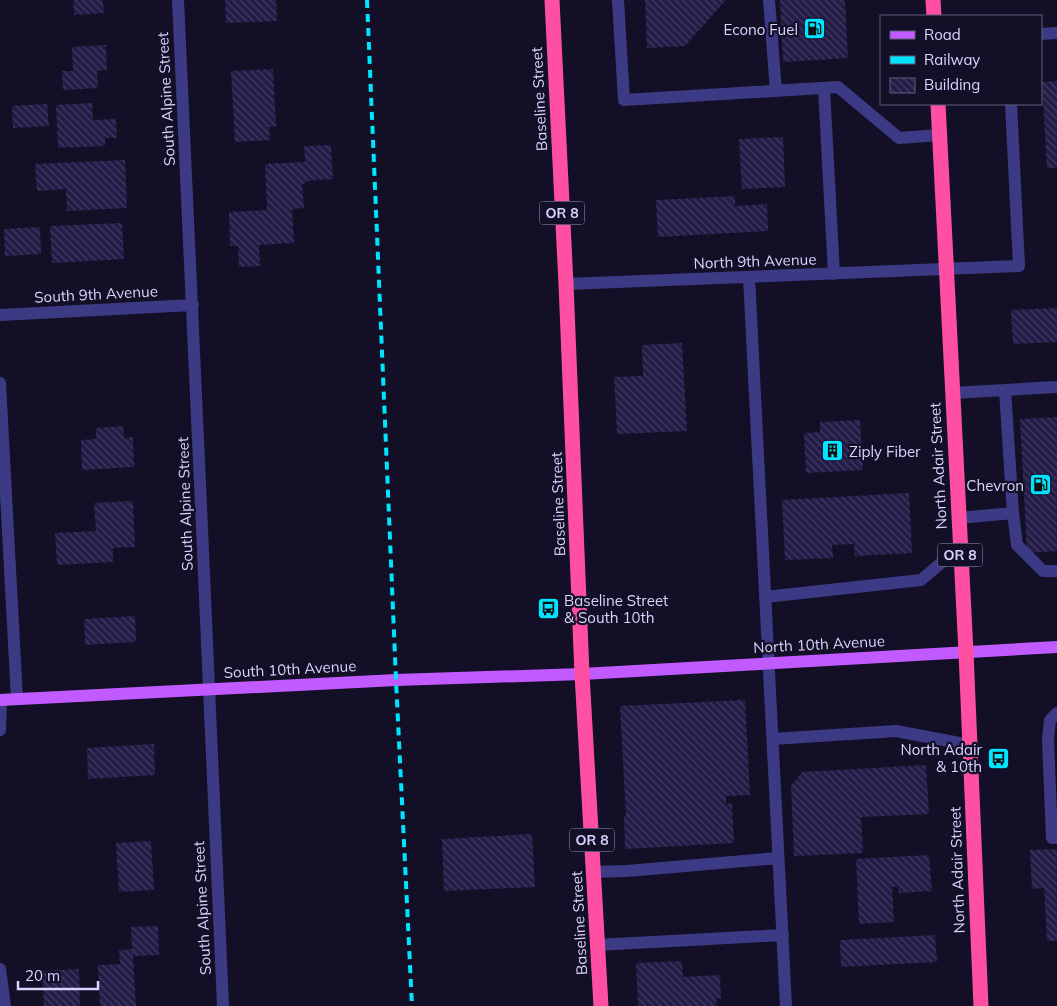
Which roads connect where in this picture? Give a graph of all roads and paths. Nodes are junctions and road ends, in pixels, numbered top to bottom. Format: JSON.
{"nodes":[{"id":1,"x":178,"y":0,"type":"edge"},
{"id":2,"x":552,"y":0,"type":"edge"},
{"id":3,"x":618,"y":0,"type":"edge"},
{"id":4,"x":769,"y":0,"type":"edge"},
{"id":5,"x":933,"y":0,"type":"edge"},
{"id":6,"x":934,"y":15,"type":"edge"},
{"id":7,"x":1057,"y":33,"type":"edge"},
{"id":8,"x":1042,"y":34,"type":"edge"},
{"id":9,"x":824,"y":88,"type":"junction"},
{"id":10,"x":776,"y":91,"type":"junction"},
{"id":11,"x":938,"y":105,"type":"edge"},
{"id":12,"x":1011,"y":105,"type":"edge"},
{"id":13,"x":939,"y":135,"type":"junction"},
{"id":14,"x":946,"y":269,"type":"junction"},
{"id":15,"x":834,"y":274,"type":"junction"},
{"id":16,"x":749,"y":277,"type":"junction"},
{"id":17,"x":566,"y":284,"type":"junction"},
{"id":18,"x":193,"y":305,"type":"junction"},
{"id":19,"x":0,"y":315,"type":"edge"},
{"id":20,"x":0,"y":382,"type":"edge"},
{"id":21,"x":1057,"y":387,"type":"edge"},
{"id":22,"x":1006,"y":390,"type":"junction"},
{"id":23,"x":952,"y":393,"type":"junction"},
{"id":24,"x":1013,"y":513,"type":"junction"},
{"id":25,"x":958,"y":518,"type":"junction"},
{"id":26,"x":960,"y":547,"type":"junction"},
{"id":27,"x":1057,"y":572,"type":"edge"},
{"id":28,"x":765,"y":597,"type":"junction"},
{"id":29,"x":1057,"y":647,"type":"edge"},
{"id":30,"x":966,"y":652,"type":"junction"},
{"id":31,"x":769,"y":663,"type":"junction"},
{"id":32,"x":582,"y":674,"type":"junction"},
{"id":33,"x":208,"y":689,"type":"junction"},
{"id":34,"x":17,"y":699,"type":"junction"},
{"id":35,"x":1,"y":700,"type":"edge"},
{"id":36,"x":1057,"y":713,"type":"edge"},
{"id":37,"x":0,"y":730,"type":"edge"},
{"id":38,"x":773,"y":739,"type":"junction"},
{"id":39,"x":970,"y":745,"type":"junction"},
{"id":40,"x":1057,"y":838,"type":"edge"},
{"id":41,"x":778,"y":858,"type":"junction"},
{"id":42,"x":593,"y":872,"type":"junction"},
{"id":43,"x":782,"y":935,"type":"junction"},
{"id":44,"x":597,"y":945,"type":"junction"},
{"id":45,"x":0,"y":969,"type":"edge"},
{"id":46,"x":5,"y":1006,"type":"edge"},
{"id":47,"x":223,"y":1006,"type":"edge"},
{"id":48,"x":601,"y":1006,"type":"edge"},
{"id":49,"x":786,"y":1006,"type":"edge"},
{"id":50,"x":980,"y":1006,"type":"edge"}],
"edges":[{"from":1,"to":18,"type":"street","name":"South Alpine Street"},
{"from":2,"to":17,"type":"highway","name":"Baseline Street","number":"OR 8"},
{"from":3,"to":10,"type":"street"},
{"from":4,"to":10,"type":"street"},
{"from":5,"to":6,"type":"highway"},
{"from":7,"to":8,"type":"street"},
{"from":9,"to":10,"type":"street"},
{"from":9,"to":13,"type":"street"},
{"from":9,"to":15,"type":"street"},
{"from":11,"to":13,"type":"highway","name":"North Adair Street","number":"OR 8"},
{"from":12,"to":14,"type":"street","name":"North 9th Avenue"},
{"from":13,"to":14,"type":"highway","name":"North Adair Street","number":"OR 8"},
{"from":14,"to":15,"type":"street","name":"North 9th Avenue"},
{"from":14,"to":23,"type":"highway","name":"North Adair Street","number":"OR 8"},
{"from":15,"to":16,"type":"street","name":"North 9th Avenue"},
{"from":16,"to":17,"type":"street","name":"North 9th Avenue"},
{"from":16,"to":28,"type":"street"},
{"from":17,"to":32,"type":"highway","name":"Baseline Street","number":"OR 8"},
{"from":18,"to":19,"type":"street","name":"South 9th Avenue"},
{"from":18,"to":33,"type":"street","name":"South Alpine Street"},
{"from":20,"to":34,"type":"street"},
{"from":21,"to":22,"type":"street"},
{"from":22,"to":23,"type":"street"},
{"from":22,"to":24,"type":"street"},
{"from":23,"to":25,"type":"highway","name":"North Adair Street","number":"OR 8"},
{"from":24,"to":25,"type":"street"},
{"from":24,"to":27,"type":"street"},
{"from":25,"to":26,"type":"highway","name":"North Adair Street","number":"OR 8"},
{"from":26,"to":28,"type":"street"},
{"from":26,"to":30,"type":"highway","name":"North Adair Street","number":"OR 8"},
{"from":28,"to":31,"type":"street"},
{"from":29,"to":30,"type":"main road","name":"North 10th Avenue"},
{"from":30,"to":31,"type":"main road","name":"North 10th Avenue"},
{"from":30,"to":39,"type":"highway","name":"North Adair Street","number":"OR 8"},
{"from":31,"to":32,"type":"main road","name":"North 10th Avenue"},
{"from":31,"to":38,"type":"street"},
{"from":32,"to":33,"type":"main road","name":"South 10th Avenue"},
{"from":32,"to":42,"type":"highway","name":"Baseline Street","number":"OR 8"},
{"from":33,"to":34,"type":"main road","name":"South 10th Avenue"},
{"from":33,"to":47,"type":"street","name":"South Alpine Street"},
{"from":34,"to":35,"type":"main road","name":"South 10th Avenue"},
{"from":35,"to":37,"type":"street"},
{"from":36,"to":40,"type":"street"},
{"from":38,"to":39,"type":"street"},
{"from":38,"to":41,"type":"street"},
{"from":39,"to":50,"type":"highway","name":"North Adair Street","number":"OR 8"},
{"from":41,"to":42,"type":"street"},
{"from":41,"to":43,"type":"street"},
{"from":42,"to":44,"type":"highway","name":"Baseline Street","number":"OR 8"},
{"from":43,"to":44,"type":"street"},
{"from":43,"to":49,"type":"street"},
{"from":44,"to":48,"type":"highway","name":"Baseline Street","number":"OR 8"},
{"from":45,"to":46,"type":"street"}]}
